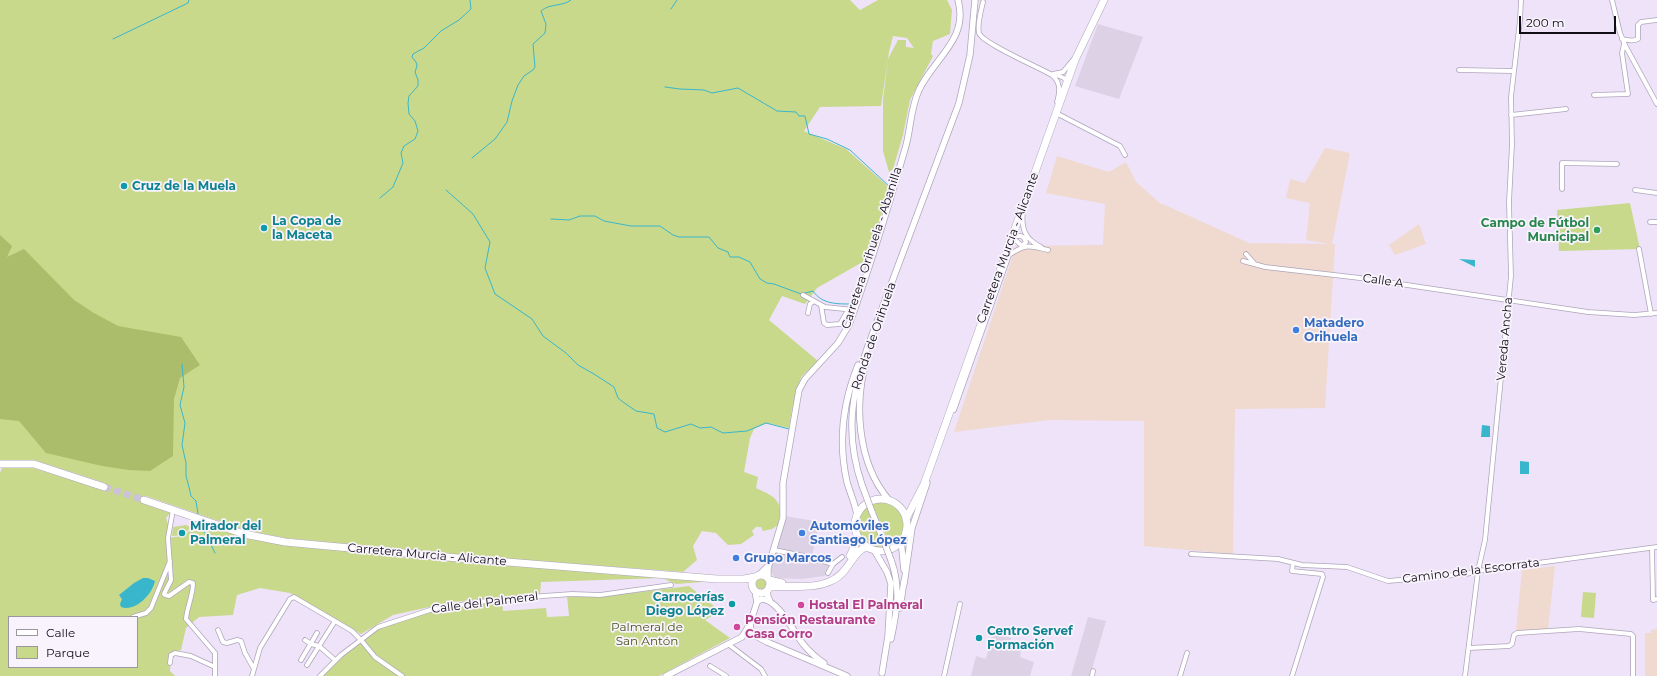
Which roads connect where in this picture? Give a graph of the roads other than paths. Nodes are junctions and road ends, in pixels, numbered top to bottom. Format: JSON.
{"nodes":[{"id":1,"x":958,"y":0,"type":"edge"},
{"id":2,"x":975,"y":0,"type":"edge"},
{"id":3,"x":1104,"y":0,"type":"edge"},
{"id":4,"x":1521,"y":0,"type":"edge"},
{"id":5,"x":1612,"y":0,"type":"edge"},
{"id":6,"x":983,"y":2,"type":"dead end"},
{"id":7,"x":1657,"y":20,"type":"edge"},
{"id":8,"x":1090,"y":28,"type":"junction"},
{"id":9,"x":1623,"y":41,"type":"junction"},
{"id":10,"x":1459,"y":70,"type":"dead end"},
{"id":11,"x":1044,"y":71,"type":"junction"},
{"id":12,"x":1513,"y":71,"type":"junction"},
{"id":13,"x":1053,"y":74,"type":"junction"},
{"id":14,"x":1067,"y":82,"type":"junction"},
{"id":15,"x":1594,"y":95,"type":"dead end"},
{"id":16,"x":1657,"y":104,"type":"edge"},
{"id":17,"x":1566,"y":109,"type":"dead end"},
{"id":18,"x":1056,"y":113,"type":"junction"},
{"id":19,"x":1511,"y":115,"type":"junction"},
{"id":20,"x":1051,"y":126,"type":"junction"},
{"id":21,"x":1125,"y":155,"type":"dead end"},
{"id":22,"x":1617,"y":164,"type":"dead end"},
{"id":23,"x":1562,"y":188,"type":"dead end"},
{"id":24,"x":1635,"y":190,"type":"dead end"},
{"id":25,"x":1028,"y":193,"type":"junction"},
{"id":26,"x":1657,"y":193,"type":"edge"},
{"id":27,"x":1650,"y":222,"type":"dead end"},
{"id":28,"x":1657,"y":222,"type":"edge"},
{"id":29,"x":1012,"y":236,"type":"junction"},
{"id":30,"x":1024,"y":238,"type":"junction"},
{"id":31,"x":1030,"y":240,"type":"junction"},
{"id":32,"x":1022,"y":246,"type":"junction"},
{"id":33,"x":1639,"y":249,"type":"dead end"},
{"id":34,"x":1246,"y":254,"type":"dead end"},
{"id":35,"x":1243,"y":261,"type":"dead end"},
{"id":36,"x":899,"y":266,"type":"junction"},
{"id":37,"x":1258,"y":266,"type":"junction"},
{"id":38,"x":803,"y":294,"type":"dead end"},
{"id":39,"x":1508,"y":300,"type":"junction"},
{"id":40,"x":814,"y":301,"type":"junction"},
{"id":41,"x":821,"y":305,"type":"junction"},
{"id":42,"x":883,"y":308,"type":"junction"},
{"id":43,"x":851,"y":310,"type":"junction"},
{"id":44,"x":808,"y":313,"type":"dead end"},
{"id":45,"x":1651,"y":314,"type":"junction"},
{"id":46,"x":1657,"y":314,"type":"edge"},
{"id":47,"x":939,"y":447,"type":"junction"},
{"id":48,"x":0,"y":464,"type":"edge"},
{"id":49,"x":933,"y":464,"type":"junction"},
{"id":50,"x":104,"y":487,"type":"tunnel mouth"},
{"id":51,"x":916,"y":498,"type":"junction"},
{"id":52,"x":144,"y":500,"type":"tunnel mouth"},
{"id":53,"x":889,"y":500,"type":"junction"},
{"id":54,"x":896,"y":504,"type":"junction"},
{"id":55,"x":173,"y":510,"type":"junction"},
{"id":56,"x":857,"y":514,"type":"junction"},
{"id":57,"x":906,"y":520,"type":"junction"},
{"id":58,"x":857,"y":536,"type":"junction"},
{"id":59,"x":901,"y":540,"type":"junction"},
{"id":60,"x":871,"y":548,"type":"junction"},
{"id":61,"x":1655,"y":548,"type":"edge"},
{"id":62,"x":774,"y":550,"type":"junction"},
{"id":63,"x":1191,"y":554,"type":"dead end"},
{"id":64,"x":842,"y":557,"type":"dead end"},
{"id":65,"x":170,"y":561,"type":"junction"},
{"id":66,"x":1293,"y":563,"type":"junction"},
{"id":67,"x":769,"y":564,"type":"junction"},
{"id":68,"x":833,"y":564,"type":"junction"},
{"id":69,"x":1478,"y":571,"type":"junction"},
{"id":70,"x":828,"y":573,"type":"dead end"},
{"id":71,"x":757,"y":576,"type":"junction"},
{"id":72,"x":716,"y":579,"type":"junction"},
{"id":73,"x":768,"y":584,"type":"junction"},
{"id":74,"x":904,"y":584,"type":"junction"},
{"id":75,"x":671,"y":585,"type":"dead end"},
{"id":76,"x":754,"y":590,"type":"junction"},
{"id":77,"x":1657,"y":599,"type":"edge"},
{"id":78,"x":770,"y":601,"type":"junction"},
{"id":79,"x":757,"y":602,"type":"junction"},
{"id":80,"x":960,"y":604,"type":"dead end"},
{"id":81,"x":136,"y":616,"type":"edge"},
{"id":82,"x":335,"y":621,"type":"junction"},
{"id":83,"x":750,"y":624,"type":"junction"},
{"id":84,"x":218,"y":630,"type":"dead end"},
{"id":85,"x":317,"y":633,"type":"dead end"},
{"id":86,"x":742,"y":637,"type":"junction"},
{"id":87,"x":761,"y":638,"type":"junction"},
{"id":88,"x":305,"y":640,"type":"dead end"},
{"id":89,"x":361,"y":640,"type":"junction"},
{"id":90,"x":803,"y":643,"type":"junction"},
{"id":91,"x":311,"y":644,"type":"junction"},
{"id":92,"x":728,"y":644,"type":"junction"},
{"id":93,"x":890,"y":644,"type":"junction"},
{"id":94,"x":319,"y":646,"type":"junction"},
{"id":95,"x":1469,"y":648,"type":"junction"},
{"id":96,"x":795,"y":653,"type":"junction"},
{"id":97,"x":1187,"y":653,"type":"dead end"},
{"id":98,"x":301,"y":660,"type":"dead end"},
{"id":99,"x":335,"y":660,"type":"junction"},
{"id":100,"x":170,"y":663,"type":"dead end"},
{"id":101,"x":307,"y":665,"type":"dead end"},
{"id":102,"x":710,"y":666,"type":"dead end"},
{"id":103,"x":215,"y":667,"type":"junction"},
{"id":104,"x":254,"y":669,"type":"junction"},
{"id":105,"x":832,"y":669,"type":"junction"},
{"id":106,"x":1093,"y":671,"type":"dead end"},
{"id":107,"x":882,"y":674,"type":"edge"},
{"id":108,"x":215,"y":676,"type":"edge"},
{"id":109,"x":252,"y":676,"type":"edge"},
{"id":110,"x":320,"y":676,"type":"edge"},
{"id":111,"x":402,"y":676,"type":"edge"},
{"id":112,"x":666,"y":676,"type":"edge"},
{"id":113,"x":726,"y":676,"type":"edge"},
{"id":114,"x":765,"y":676,"type":"edge"},
{"id":115,"x":847,"y":676,"type":"edge"},
{"id":116,"x":944,"y":676,"type":"edge"},
{"id":117,"x":1092,"y":676,"type":"edge"},
{"id":118,"x":1180,"y":676,"type":"edge"},
{"id":119,"x":1292,"y":676,"type":"edge"},
{"id":120,"x":1465,"y":676,"type":"edge"},
{"id":121,"x":1633,"y":676,"type":"edge"}],
"edges":[{"from":1,"to":43,"type":"main road","name":"Carretera Orihuela - Abanilla"},
{"from":2,"to":36,"type":"main road","name":"Ronda de Orihuela"},
{"from":3,"to":8,"type":"highway","name":"Carretera Murcia - Alicante"},
{"from":4,"to":12,"type":"street","name":"Vereda Ancha"},
{"from":5,"to":9,"type":"street"},
{"from":6,"to":11,"type":"street"},
{"from":7,"to":9,"type":"street"},
{"from":8,"to":13,"type":"street"},
{"from":8,"to":14,"type":"highway","name":"Carretera Murcia - Alicante"},
{"from":9,"to":15,"type":"street"},
{"from":9,"to":16,"type":"street"},
{"from":10,"to":12,"type":"street"},
{"from":11,"to":13,"type":"street"},
{"from":11,"to":20,"type":"street"},
{"from":12,"to":19,"type":"street","name":"Vereda Ancha"},
{"from":13,"to":14,"type":"street"},
{"from":14,"to":18,"type":"highway","name":"Carretera Murcia - Alicante"},
{"from":17,"to":19,"type":"street"},
{"from":18,"to":20,"type":"highway","name":"Carretera Murcia - Alicante"},
{"from":18,"to":21,"type":"street"},
{"from":19,"to":39,"type":"street","name":"Vereda Ancha"},
{"from":20,"to":25,"type":"highway","name":"Carretera Murcia - Alicante"},
{"from":22,"to":23,"type":"street"},
{"from":24,"to":26,"type":"street"},
{"from":25,"to":29,"type":"highway","name":"Carretera Murcia - Alicante"},
{"from":25,"to":31,"type":"street"},
{"from":27,"to":28,"type":"street"},
{"from":29,"to":30,"type":"street"},
{"from":29,"to":32,"type":"street"},
{"from":29,"to":47,"type":"highway","name":"Carretera Murcia - Alicante"},
{"from":30,"to":31,"type":"street"},
{"from":30,"to":32,"type":"street"},
{"from":31,"to":32,"type":"street"},
{"from":32,"to":47,"type":"street"},
{"from":33,"to":45,"type":"street"},
{"from":34,"to":37,"type":"street"},
{"from":35,"to":37,"type":"street","name":"Calle A"},
{"from":36,"to":42,"type":"main road","name":"Ronda de Orihuela"},
{"from":36,"to":53,"type":"main road"},
{"from":37,"to":39,"type":"street","name":"Calle A"},
{"from":38,"to":40,"type":"street"},
{"from":39,"to":45,"type":"street","name":"Calle A"},
{"from":39,"to":69,"type":"street","name":"Vereda Ancha"},
{"from":40,"to":41,"type":"street"},
{"from":40,"to":44,"type":"street"},
{"from":41,"to":43,"type":"street"},
{"from":41,"to":43,"type":"street"},
{"from":42,"to":56,"type":"main road"},
{"from":42,"to":93,"type":"main road","name":"Ronda de Orihuela","bridge":true},
{"from":43,"to":62,"type":"main road","name":"Carretera Orihuela - Abanilla"},
{"from":45,"to":46,"type":"street","name":"Calle A"},
{"from":47,"to":49,"type":"highway","name":"Carretera Murcia - Alicante"},
{"from":48,"to":50,"type":"highway"},
{"from":49,"to":51,"type":"highway","name":"Carretera Murcia - Alicante"},
{"from":49,"to":74,"type":"main road"},
{"from":51,"to":54,"type":"highway"},
{"from":51,"to":57,"type":"highway","name":"Carretera Murcia - Alicante"},
{"from":52,"to":55,"type":"highway","name":"Carretera Murcia - Alicante"},
{"from":53,"to":54,"type":"highway"},
{"from":53,"to":56,"type":"highway"},
{"from":54,"to":57,"type":"highway"},
{"from":55,"to":65,"type":"street"},
{"from":55,"to":72,"type":"highway","name":"Carretera Murcia - Alicante"},
{"from":56,"to":58,"type":"highway"},
{"from":57,"to":59,"type":"highway"},
{"from":58,"to":60,"type":"highway"},
{"from":58,"to":73,"type":"highway"},
{"from":59,"to":60,"type":"highway"},
{"from":59,"to":74,"type":"main road"},
{"from":60,"to":73,"type":"highway"},
{"from":60,"to":107,"type":"main road"},
{"from":61,"to":69,"type":"street","name":"Camino de la Escorrata"},
{"from":61,"to":77,"type":"street"},
{"from":62,"to":67,"type":"main road","name":"Carretera Orihuela - Abanilla"},
{"from":62,"to":68,"type":"street"},
{"from":63,"to":66,"type":"street","name":"Camino de la Escorrata"},
{"from":64,"to":68,"type":"street"},
{"from":65,"to":81,"type":"street"},
{"from":65,"to":103,"type":"street"},
{"from":66,"to":69,"type":"street","name":"Camino de la Escorrata"},
{"from":66,"to":119,"type":"street"},
{"from":67,"to":71,"type":"main road","name":"Carretera Orihuela - Abanilla"},
{"from":67,"to":73,"type":"main road","name":"Carretera Orihuela - Abanilla"},
{"from":68,"to":70,"type":"street"},
{"from":69,"to":95,"type":"street","name":"Vereda Ancha"},
{"from":71,"to":72,"type":"highway","name":"Carretera Murcia - Alicante"},
{"from":71,"to":73,"type":"highway"},
{"from":71,"to":76,"type":"highway"},
{"from":72,"to":76,"type":"highway","name":"Carretera Murcia - Alicante"},
{"from":73,"to":76,"type":"highway"},
{"from":73,"to":78,"type":"main road"},
{"from":74,"to":93,"type":"main road"},
{"from":75,"to":89,"type":"street","name":"Calle del Palmeral"},
{"from":76,"to":79,"type":"main road"},
{"from":78,"to":79,"type":"main road"},
{"from":78,"to":90,"type":"main road"},
{"from":79,"to":83,"type":"main road"},
{"from":80,"to":116,"type":"street"},
{"from":82,"to":89,"type":"street"},
{"from":82,"to":94,"type":"street"},
{"from":82,"to":104,"type":"street"},
{"from":83,"to":86,"type":"main road"},
{"from":83,"to":87,"type":"main road"},
{"from":84,"to":104,"type":"street"},
{"from":85,"to":91,"type":"street"},
{"from":86,"to":87,"type":"main road"},
{"from":86,"to":92,"type":"main road"},
{"from":87,"to":96,"type":"main road"},
{"from":88,"to":91,"type":"street"},
{"from":89,"to":99,"type":"street","name":"Calle del Palmeral"},
{"from":89,"to":111,"type":"street"},
{"from":90,"to":96,"type":"main road"},
{"from":90,"to":105,"type":"main road"},
{"from":91,"to":94,"type":"street"},
{"from":91,"to":98,"type":"street"},
{"from":92,"to":112,"type":"main road"},
{"from":92,"to":114,"type":"street"},
{"from":93,"to":107,"type":"main road","name":"Ronda de Orihuela"},
{"from":94,"to":99,"type":"street"},
{"from":94,"to":101,"type":"street"},
{"from":95,"to":120,"type":"street","name":"Vereda Ancha"},
{"from":95,"to":121,"type":"street"},
{"from":96,"to":105,"type":"main road"},
{"from":97,"to":118,"type":"street"},
{"from":99,"to":110,"type":"street","name":"Calle del Palmeral"},
{"from":100,"to":103,"type":"street"},
{"from":102,"to":113,"type":"street"},
{"from":103,"to":108,"type":"street"},
{"from":104,"to":109,"type":"street"},
{"from":105,"to":115,"type":"main road"},
{"from":106,"to":117,"type":"street"}]}
